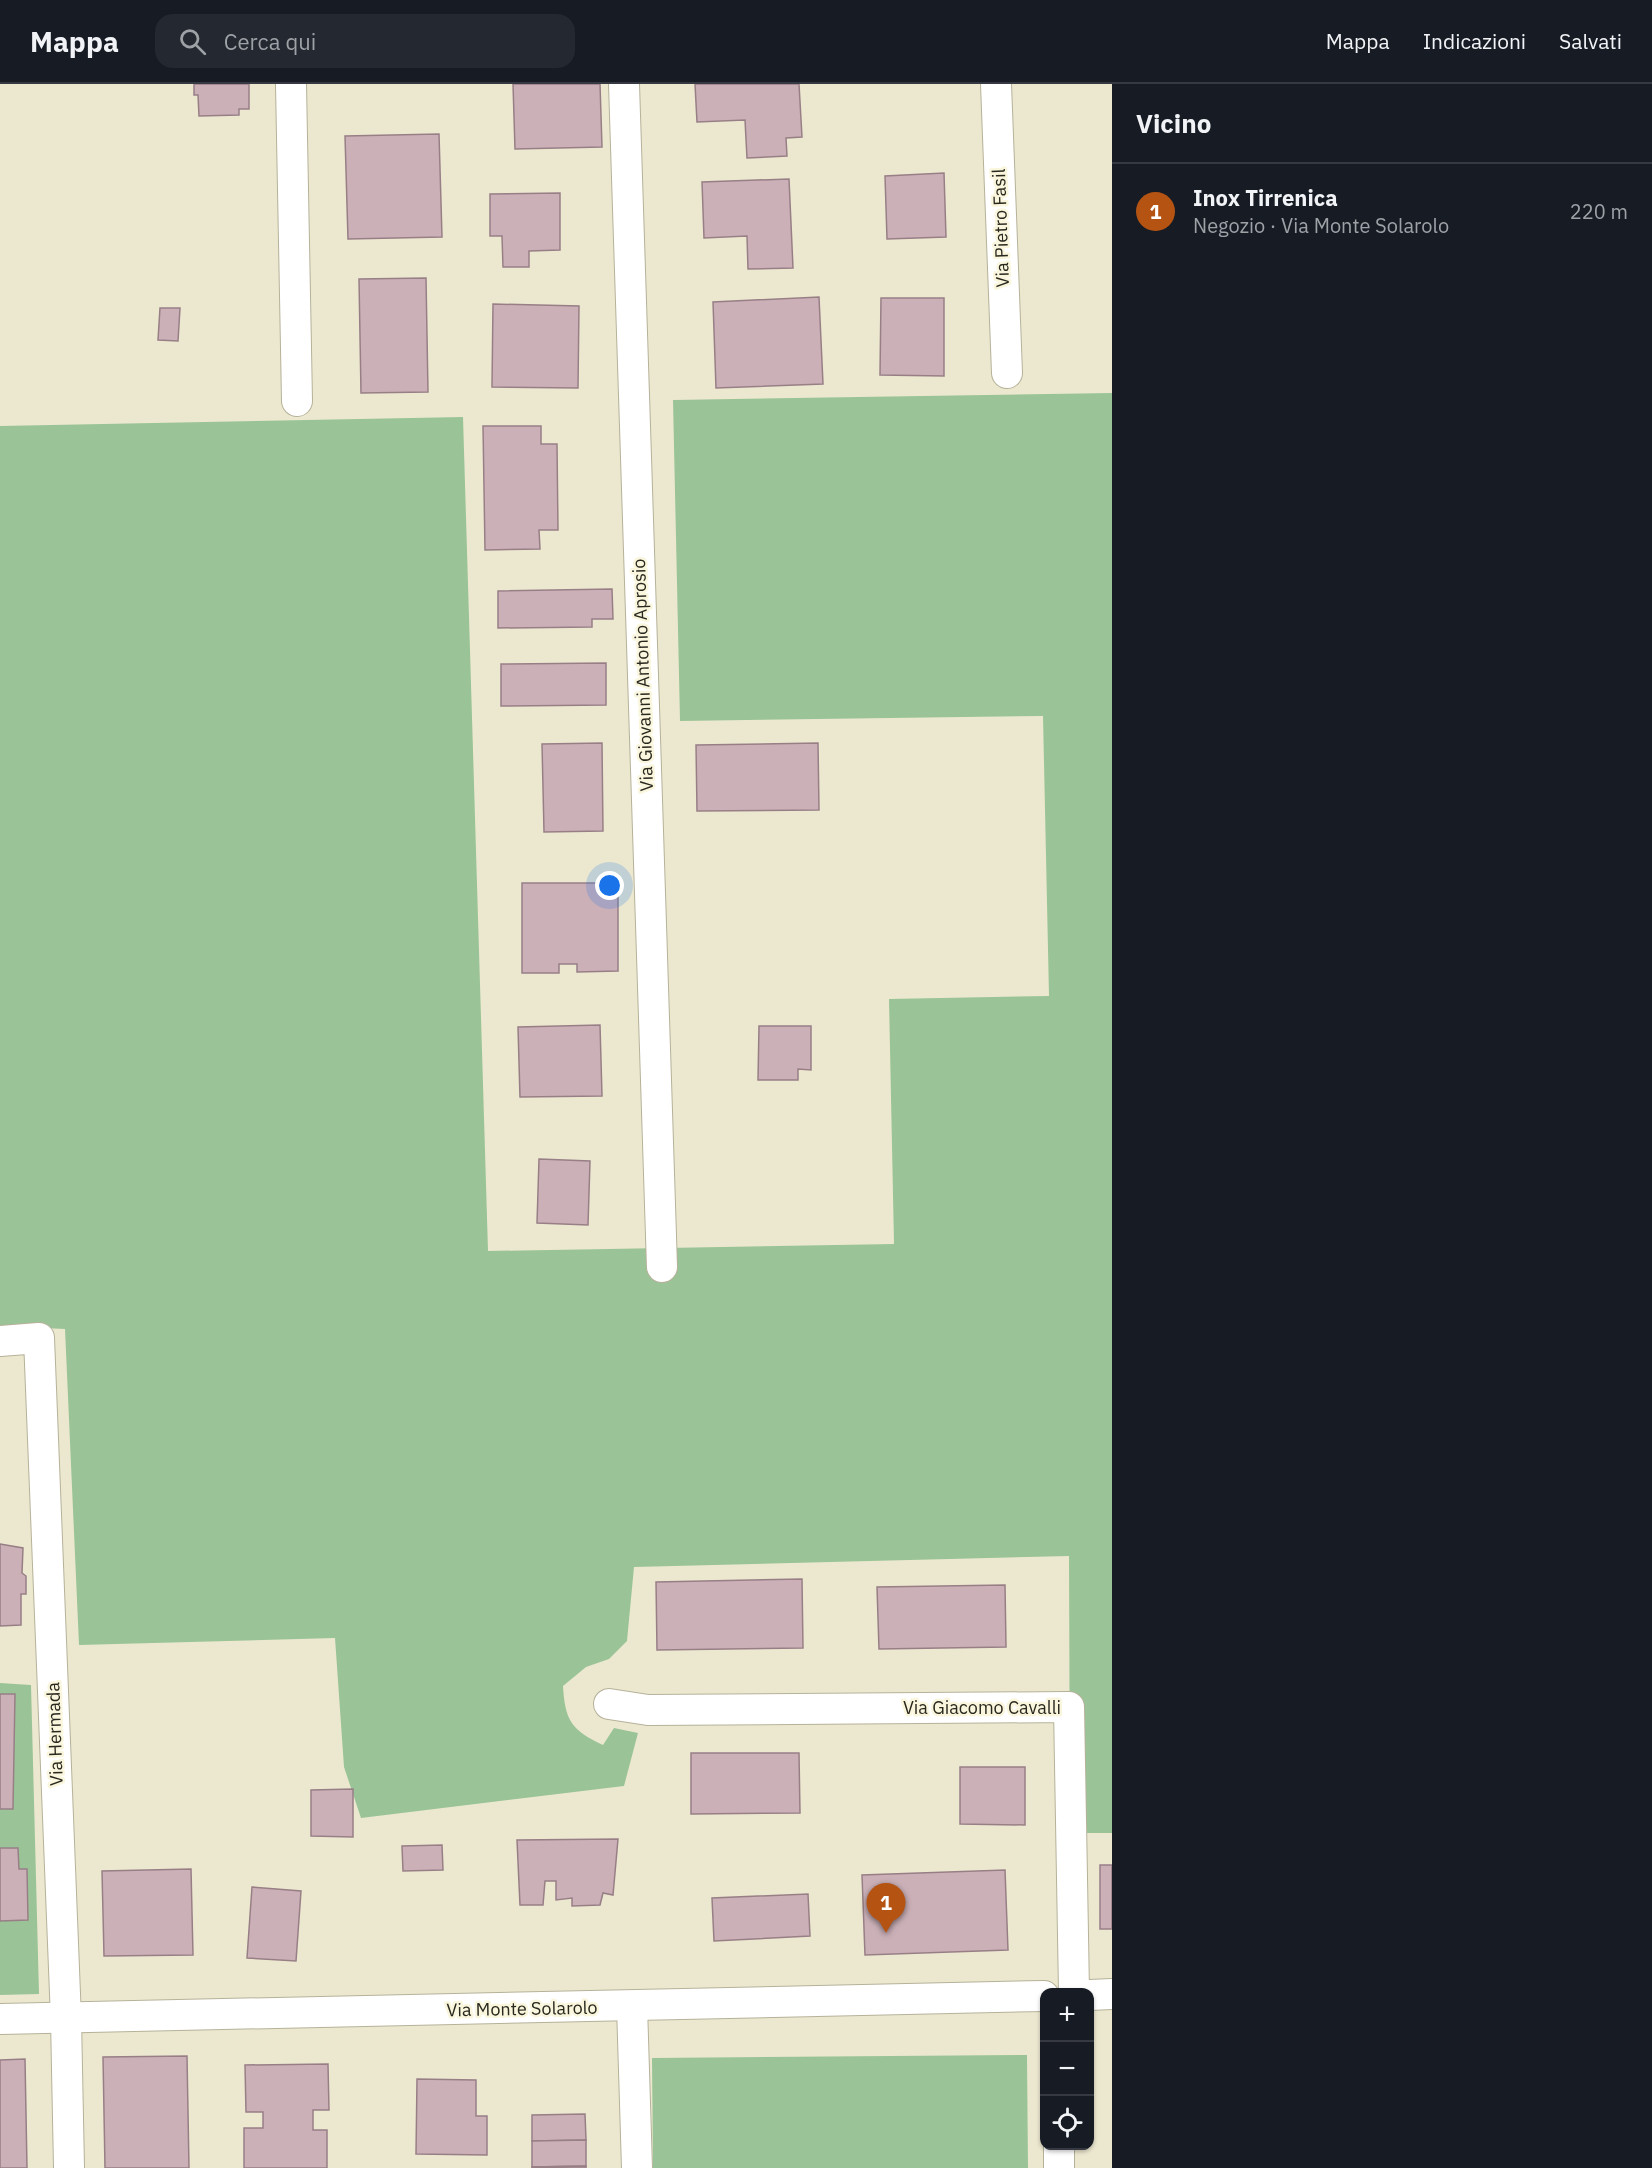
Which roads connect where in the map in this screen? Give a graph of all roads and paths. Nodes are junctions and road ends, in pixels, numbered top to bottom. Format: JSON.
{"nodes":[{"id":1,"x":291,"y":84,"type":"edge"},
{"id":2,"x":624,"y":84,"type":"edge"},
{"id":3,"x":996,"y":84,"type":"edge"},
{"id":4,"x":1007,"y":373,"type":"dead end"},
{"id":5,"x":297,"y":401,"type":"dead end"},
{"id":6,"x":662,"y":1267,"type":"dead end"},
{"id":7,"x":0,"y":1341,"type":"edge"},
{"id":8,"x":609,"y":1704,"type":"dead end"},
{"id":9,"x":1074,"y":1988,"type":"edge"},
{"id":10,"x":1112,"y":1994,"type":"edge"},
{"id":11,"x":1094,"y":1995,"type":"edge"},
{"id":12,"x":1040,"y":1996,"type":"edge"},
{"id":13,"x":632,"y":2006,"type":"junction"},
{"id":14,"x":0,"y":2019,"type":"edge"},
{"id":15,"x":66,"y":2019,"type":"junction"},
{"id":16,"x":1059,"y":2150,"type":"edge"},
{"id":17,"x":69,"y":2168,"type":"edge"},
{"id":18,"x":637,"y":2168,"type":"edge"},
{"id":19,"x":1059,"y":2168,"type":"edge"}],
"edges":[{"from":1,"to":5,"type":"street"},
{"from":2,"to":6,"type":"street","name":"Via Giovanni Antonio Aprosio"},
{"from":3,"to":4,"type":"street","name":"Via Pietro Fasil"},
{"from":7,"to":15,"type":"street","name":"Via Hermada"},
{"from":8,"to":9,"type":"street","name":"Via Giacomo Cavalli"},
{"from":10,"to":11,"type":"street"},
{"from":12,"to":13,"type":"street","name":"Via Monte Solarolo"},
{"from":13,"to":15,"type":"street","name":"Via Monte Solarolo"},
{"from":13,"to":18,"type":"street"},
{"from":14,"to":15,"type":"street","name":"Via Monte Solarolo"},
{"from":15,"to":17,"type":"street","name":"Via Hermada"},
{"from":16,"to":19,"type":"street"}]}
